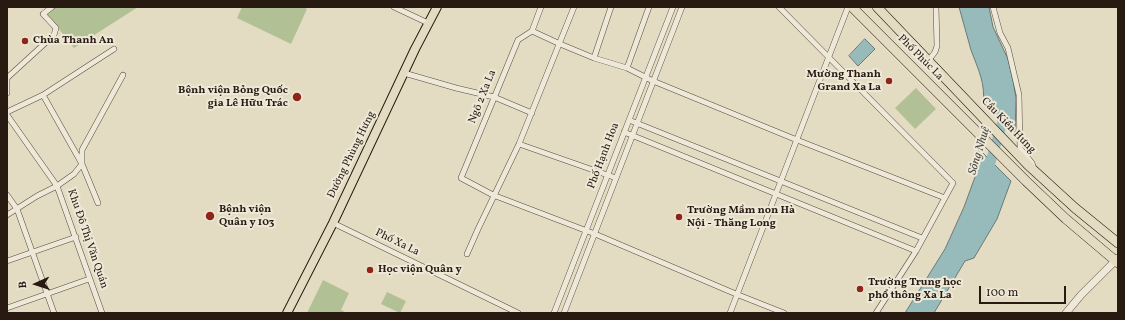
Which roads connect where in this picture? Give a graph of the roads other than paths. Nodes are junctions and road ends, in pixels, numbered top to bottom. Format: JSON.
{"nodes":[{"id":1,"x":52,"y":7,"type":"edge"},
{"id":2,"x":394,"y":7,"type":"edge"},
{"id":3,"x":437,"y":7,"type":"edge"},
{"id":4,"x":541,"y":7,"type":"edge"},
{"id":5,"x":574,"y":7,"type":"edge"},
{"id":6,"x":611,"y":7,"type":"edge"},
{"id":7,"x":649,"y":7,"type":"edge"},
{"id":8,"x":673,"y":7,"type":"edge"},
{"id":9,"x":682,"y":7,"type":"edge"},
{"id":10,"x":779,"y":7,"type":"edge"},
{"id":11,"x":848,"y":7,"type":"edge"},
{"id":12,"x":852,"y":7,"type":"edge"},
{"id":13,"x":877,"y":7,"type":"edge"},
{"id":14,"x":936,"y":7,"type":"edge"},
{"id":15,"x":993,"y":7,"type":"edge"},
{"id":16,"x":428,"y":23,"type":"junction"},
{"id":17,"x":532,"y":30,"type":"junction"},
{"id":18,"x":560,"y":44,"type":"junction"},
{"id":19,"x":114,"y":49,"type":"dead end"},
{"id":20,"x":829,"y":57,"type":"junction"},
{"id":21,"x":594,"y":58,"type":"junction"},
{"id":22,"x":928,"y":61,"type":"junction"},
{"id":23,"x":627,"y":68,"type":"junction"},
{"id":24,"x":404,"y":73,"type":"junction"},
{"id":25,"x":122,"y":75,"type":"dead end"},
{"id":26,"x":645,"y":78,"type":"junction"},
{"id":27,"x":653,"y":81,"type":"junction"},
{"id":28,"x":7,"y":93,"type":"edge"},
{"id":29,"x":43,"y":95,"type":"junction"},
{"id":30,"x":494,"y":97,"type":"junction"},
{"id":31,"x":970,"y":104,"type":"joint"},
{"id":32,"x":7,"y":113,"type":"edge"},
{"id":33,"x":532,"y":114,"type":"junction"},
{"id":34,"x":629,"y":120,"type":"junction"},
{"id":35,"x":637,"y":124,"type":"junction"},
{"id":36,"x":624,"y":132,"type":"junction"},
{"id":37,"x":632,"y":136,"type":"junction"},
{"id":38,"x":797,"y":140,"type":"junction"},
{"id":39,"x":519,"y":144,"type":"junction"},
{"id":40,"x":82,"y":164,"type":"junction"},
{"id":41,"x":1031,"y":167,"type":"junction"},
{"id":42,"x":608,"y":174,"type":"junction"},
{"id":43,"x":616,"y":178,"type":"junction"},
{"id":44,"x":780,"y":182,"type":"junction"},
{"id":45,"x":57,"y":186,"type":"junction"},
{"id":46,"x":776,"y":194,"type":"junction"},
{"id":47,"x":7,"y":195,"type":"edge"},
{"id":48,"x":493,"y":195,"type":"junction"},
{"id":49,"x":945,"y":198,"type":"junction"},
{"id":50,"x":98,"y":203,"type":"dead end"},
{"id":51,"x":17,"y":210,"type":"junction"},
{"id":52,"x":7,"y":215,"type":"edge"},
{"id":53,"x":333,"y":223,"type":"junction"},
{"id":54,"x":586,"y":230,"type":"junction"},
{"id":55,"x":595,"y":234,"type":"junction"},
{"id":56,"x":76,"y":237,"type":"junction"},
{"id":57,"x":922,"y":238,"type":"junction"},
{"id":58,"x":1118,"y":243,"type":"edge"},
{"id":59,"x":916,"y":251,"type":"junction"},
{"id":60,"x":32,"y":252,"type":"junction"},
{"id":61,"x":467,"y":254,"type":"dead end"},
{"id":62,"x":7,"y":261,"type":"edge"},
{"id":63,"x":1117,"y":261,"type":"edge"},
{"id":64,"x":90,"y":279,"type":"junction"},
{"id":65,"x":736,"y":294,"type":"junction"},
{"id":66,"x":48,"y":295,"type":"junction"},
{"id":67,"x":7,"y":308,"type":"edge"},
{"id":68,"x":54,"y":313,"type":"edge"},
{"id":69,"x":102,"y":313,"type":"edge"},
{"id":70,"x":286,"y":313,"type":"edge"},
{"id":71,"x":518,"y":313,"type":"edge"},
{"id":72,"x":554,"y":313,"type":"edge"},
{"id":73,"x":564,"y":313,"type":"edge"},
{"id":74,"x":730,"y":313,"type":"edge"},
{"id":75,"x":784,"y":313,"type":"edge"},
{"id":76,"x":876,"y":313,"type":"edge"},
{"id":77,"x":1066,"y":313,"type":"edge"}],
"edges":[{"from":1,"to":28,"type":"street"},
{"from":2,"to":16,"type":"street"},
{"from":3,"to":16,"type":"main road","name":"Đường Phùng Hưng"},
{"from":4,"to":17,"type":"street"},
{"from":5,"to":18,"type":"street"},
{"from":6,"to":21,"type":"street"},
{"from":7,"to":23,"type":"street"},
{"from":8,"to":26,"type":"street","name":"Phố Hạnh Hoa"},
{"from":9,"to":27,"type":"street","name":"Phố Hạnh Hoa"},
{"from":10,"to":20,"type":"street"},
{"from":11,"to":20,"type":"street"},
{"from":12,"to":63,"type":"highway","name":"Phố Phúc La"},
{"from":13,"to":22,"type":"highway","name":"Phố Phúc La"},
{"from":14,"to":22,"type":"street"},
{"from":15,"to":41,"type":"street"},
{"from":16,"to":24,"type":"main road","name":"Đường Phùng Hưng"},
{"from":17,"to":18,"type":"street"},
{"from":17,"to":30,"type":"street","name":"Ngõ 2 Xa La"},
{"from":18,"to":21,"type":"street"},
{"from":18,"to":33,"type":"street"},
{"from":19,"to":29,"type":"street"},
{"from":20,"to":38,"type":"street"},
{"from":20,"to":49,"type":"street"},
{"from":21,"to":23,"type":"street"},
{"from":22,"to":31,"type":"highway","name":"Phố Phúc La"},
{"from":23,"to":26,"type":"street"},
{"from":24,"to":30,"type":"street"},
{"from":24,"to":53,"type":"main road","name":"Đường Phùng Hưng"},
{"from":25,"to":40,"type":"street"},
{"from":26,"to":27,"type":"street"},
{"from":26,"to":34,"type":"street","name":"Phố Hạnh Hoa"},
{"from":27,"to":35,"type":"street","name":"Phố Hạnh Hoa"},
{"from":27,"to":38,"type":"street"},
{"from":29,"to":32,"type":"street"},
{"from":29,"to":40,"type":"street"},
{"from":30,"to":33,"type":"street"},
{"from":30,"to":48,"type":"street","name":"Ngõ 2 Xa La"},
{"from":31,"to":41,"type":"highway","name":"Cầu Kiến Hưng"},
{"from":32,"to":45,"type":"street","name":"Khu Đô Thị Văn Quán"},
{"from":33,"to":39,"type":"street"},
{"from":34,"to":35,"type":"street"},
{"from":34,"to":36,"type":"street","name":"Phố Hạnh Hoa"},
{"from":35,"to":37,"type":"street","name":"Phố Hạnh Hoa"},
{"from":35,"to":44,"type":"street"},
{"from":36,"to":37,"type":"street"},
{"from":36,"to":42,"type":"street","name":"Phố Hạnh Hoa"},
{"from":37,"to":43,"type":"street","name":"Phố Hạnh Hoa"},
{"from":37,"to":46,"type":"street"},
{"from":38,"to":44,"type":"street"},
{"from":38,"to":49,"type":"street"},
{"from":39,"to":42,"type":"street"},
{"from":39,"to":48,"type":"street"},
{"from":40,"to":45,"type":"street"},
{"from":40,"to":50,"type":"street"},
{"from":41,"to":58,"type":"highway"},
{"from":42,"to":43,"type":"street"},
{"from":42,"to":54,"type":"street","name":"Phố Hạnh Hoa"},
{"from":43,"to":55,"type":"street","name":"Phố Hạnh Hoa"},
{"from":44,"to":46,"type":"street"},
{"from":44,"to":57,"type":"street"},
{"from":45,"to":51,"type":"street"},
{"from":45,"to":56,"type":"street","name":"Khu Đô Thị Văn Quán"},
{"from":46,"to":59,"type":"street"},
{"from":46,"to":65,"type":"street"},
{"from":47,"to":51,"type":"street"},
{"from":48,"to":54,"type":"street"},
{"from":48,"to":61,"type":"street"},
{"from":49,"to":57,"type":"street"},
{"from":51,"to":52,"type":"street"},
{"from":51,"to":60,"type":"street"},
{"from":53,"to":70,"type":"main road","name":"Đường Phùng Hưng"},
{"from":53,"to":71,"type":"street","name":"Phố Xa La"},
{"from":54,"to":55,"type":"street"},
{"from":54,"to":72,"type":"street","name":"Phố Hạnh Hoa"},
{"from":55,"to":65,"type":"street"},
{"from":55,"to":73,"type":"street","name":"Phố Hạnh Hoa"},
{"from":56,"to":60,"type":"street"},
{"from":56,"to":64,"type":"street","name":"Khu Đô Thị Văn Quán"},
{"from":57,"to":59,"type":"street"},
{"from":59,"to":76,"type":"street"},
{"from":60,"to":62,"type":"street"},
{"from":60,"to":66,"type":"street"},
{"from":63,"to":77,"type":"street"},
{"from":64,"to":66,"type":"street"},
{"from":64,"to":69,"type":"street","name":"Khu Đô Thị Văn Quán"},
{"from":65,"to":74,"type":"street"},
{"from":65,"to":75,"type":"street"},
{"from":66,"to":67,"type":"street"},
{"from":66,"to":68,"type":"street"}]}
